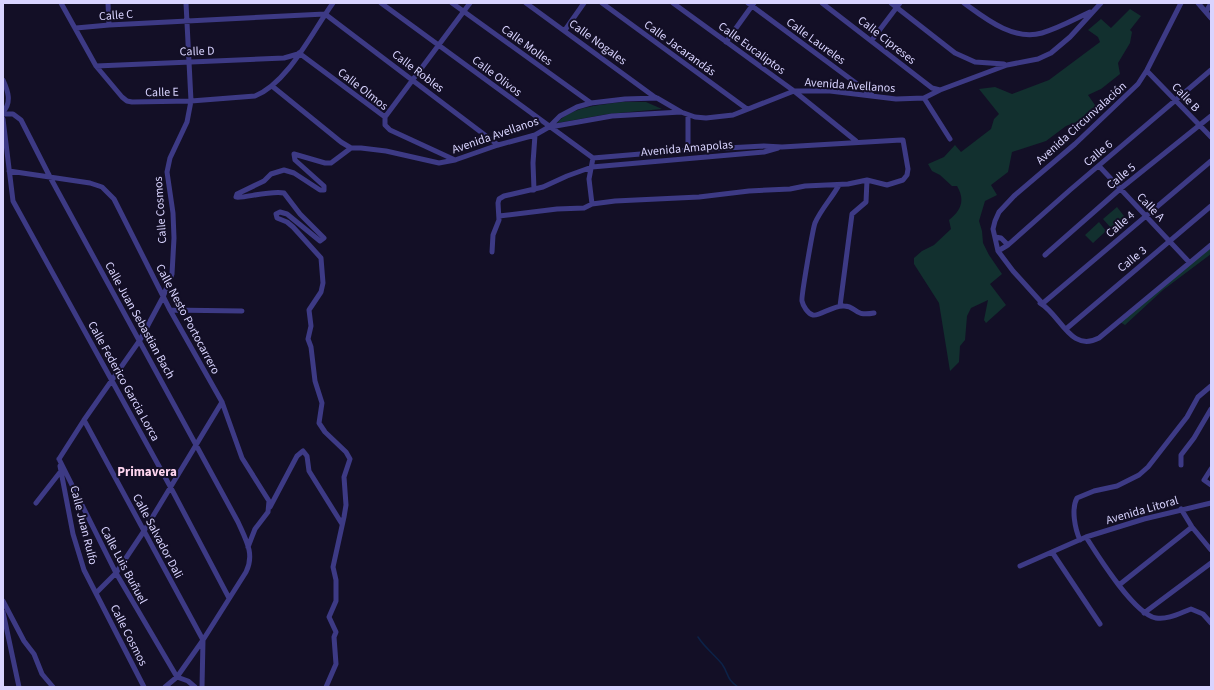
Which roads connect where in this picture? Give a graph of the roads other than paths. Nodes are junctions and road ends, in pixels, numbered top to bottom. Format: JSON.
{"nodes":[{"id":1,"x":60,"y":3,"type":"edge"},
{"id":2,"x":108,"y":3,"type":"edge"},
{"id":3,"x":186,"y":3,"type":"edge"},
{"id":4,"x":333,"y":3,"type":"edge"},
{"id":5,"x":382,"y":3,"type":"edge"},
{"id":6,"x":452,"y":3,"type":"edge"},
{"id":7,"x":470,"y":3,"type":"edge"},
{"id":8,"x":526,"y":3,"type":"edge"},
{"id":9,"x":584,"y":3,"type":"edge"},
{"id":10,"x":602,"y":3,"type":"edge"},
{"id":11,"x":673,"y":3,"type":"edge"},
{"id":12,"x":822,"y":3,"type":"edge"},
{"id":13,"x":892,"y":3,"type":"edge"},
{"id":14,"x":964,"y":3,"type":"edge"},
{"id":15,"x":1101,"y":3,"type":"edge"},
{"id":16,"x":1181,"y":3,"type":"edge"},
{"id":17,"x":1198,"y":3,"type":"edge"},
{"id":18,"x":1211,"y":3,"type":"edge"},
{"id":19,"x":751,"y":4,"type":"edge"},
{"id":20,"x":899,"y":5,"type":"edge"},
{"id":21,"x":1093,"y":11,"type":"junction"},
{"id":22,"x":463,"y":12,"type":"junction"},
{"id":23,"x":1206,"y":12,"type":"junction"},
{"id":24,"x":325,"y":14,"type":"junction"},
{"id":25,"x":1211,"y":18,"type":"edge"},
{"id":26,"x":187,"y":21,"type":"junction"},
{"id":27,"x":109,"y":25,"type":"junction"},
{"id":28,"x":76,"y":28,"type":"junction"},
{"id":29,"x":565,"y":30,"type":"junction"},
{"id":30,"x":872,"y":40,"type":"junction"},
{"id":31,"x":726,"y":42,"type":"junction"},
{"id":32,"x":439,"y":44,"type":"junction"},
{"id":33,"x":299,"y":53,"type":"junction"},
{"id":34,"x":189,"y":61,"type":"junction"},
{"id":35,"x":1007,"y":65,"type":"junction"},
{"id":36,"x":96,"y":66,"type":"junction"},
{"id":37,"x":1211,"y":70,"type":"edge"},
{"id":38,"x":1147,"y":71,"type":"junction"},
{"id":39,"x":3,"y":80,"type":"edge"},
{"id":40,"x":412,"y":80,"type":"junction"},
{"id":41,"x":272,"y":86,"type":"junction"},
{"id":42,"x":940,"y":90,"type":"junction"},
{"id":43,"x":794,"y":91,"type":"junction"},
{"id":44,"x":873,"y":96,"type":"junction"},
{"id":45,"x":656,"y":98,"type":"junction"},
{"id":46,"x":924,"y":98,"type":"junction"},
{"id":47,"x":1177,"y":100,"type":"junction"},
{"id":48,"x":191,"y":101,"type":"junction"},
{"id":49,"x":591,"y":103,"type":"junction"},
{"id":50,"x":747,"y":109,"type":"junction"},
{"id":51,"x":681,"y":112,"type":"junction"},
{"id":52,"x":3,"y":113,"type":"edge"},
{"id":53,"x":688,"y":115,"type":"junction"},
{"id":54,"x":1211,"y":116,"type":"edge"},
{"id":55,"x":385,"y":118,"type":"junction"},
{"id":56,"x":3,"y":119,"type":"edge"},
{"id":57,"x":1199,"y":126,"type":"junction"},
{"id":58,"x":549,"y":127,"type":"junction"},
{"id":59,"x":535,"y":135,"type":"junction"},
{"id":60,"x":1211,"y":137,"type":"edge"},
{"id":61,"x":950,"y":138,"type":"dead end"},
{"id":62,"x":856,"y":141,"type":"junction"},
{"id":63,"x":498,"y":145,"type":"junction"},
{"id":64,"x":782,"y":147,"type":"junction"},
{"id":65,"x":351,"y":148,"type":"junction"},
{"id":66,"x":688,"y":150,"type":"junction"},
{"id":67,"x":593,"y":158,"type":"junction"},
{"id":68,"x":456,"y":160,"type":"junction"},
{"id":69,"x":1211,"y":161,"type":"edge"},
{"id":70,"x":1099,"y":166,"type":"junction"},
{"id":71,"x":592,"y":167,"type":"junction"},
{"id":72,"x":9,"y":171,"type":"junction"},
{"id":73,"x":50,"y":176,"type":"junction"},
{"id":74,"x":867,"y":180,"type":"junction"},
{"id":75,"x":839,"y":185,"type":"junction"},
{"id":76,"x":1120,"y":189,"type":"junction"},
{"id":77,"x":534,"y":190,"type":"junction"},
{"id":78,"x":592,"y":204,"type":"junction"},
{"id":79,"x":1211,"y":206,"type":"edge"},
{"id":80,"x":1145,"y":215,"type":"junction"},
{"id":81,"x":499,"y":216,"type":"junction"},
{"id":82,"x":995,"y":237,"type":"junction"},
{"id":83,"x":1170,"y":241,"type":"junction"},
{"id":84,"x":1008,"y":245,"type":"junction"},
{"id":85,"x":1211,"y":245,"type":"edge"},
{"id":86,"x":492,"y":252,"type":"dead end"},
{"id":87,"x":999,"y":252,"type":"junction"},
{"id":88,"x":1045,"y":255,"type":"dead end"},
{"id":89,"x":1189,"y":262,"type":"junction"},
{"id":90,"x":163,"y":297,"type":"junction"},
{"id":91,"x":1042,"y":304,"type":"junction"},
{"id":92,"x":840,"y":306,"type":"junction"},
{"id":93,"x":170,"y":310,"type":"junction"},
{"id":94,"x":242,"y":311,"type":"dead end"},
{"id":95,"x":874,"y":313,"type":"dead end"},
{"id":96,"x":1066,"y":329,"type":"junction"},
{"id":97,"x":140,"y":340,"type":"junction"},
{"id":98,"x":112,"y":379,"type":"junction"},
{"id":99,"x":1211,"y":386,"type":"edge"},
{"id":100,"x":222,"y":402,"type":"junction"},
{"id":101,"x":1211,"y":409,"type":"edge"},
{"id":102,"x":84,"y":420,"type":"junction"},
{"id":103,"x":196,"y":443,"type":"junction"},
{"id":104,"x":59,"y":460,"type":"junction"},
{"id":105,"x":1181,"y":465,"type":"dead end"},
{"id":106,"x":1211,"y":469,"type":"edge"},
{"id":107,"x":61,"y":471,"type":"junction"},
{"id":108,"x":1211,"y":485,"type":"edge"},
{"id":109,"x":171,"y":488,"type":"junction"},
{"id":110,"x":36,"y":503,"type":"dead end"},
{"id":111,"x":1211,"y":503,"type":"edge"},
{"id":112,"x":270,"y":507,"type":"junction"},
{"id":113,"x":1182,"y":509,"type":"junction"},
{"id":114,"x":342,"y":524,"type":"junction"},
{"id":115,"x":1192,"y":527,"type":"junction"},
{"id":116,"x":144,"y":531,"type":"junction"},
{"id":117,"x":1086,"y":537,"type":"junction"},
{"id":118,"x":1080,"y":540,"type":"junction"},
{"id":119,"x":248,"y":548,"type":"junction"},
{"id":120,"x":1211,"y":550,"type":"edge"},
{"id":121,"x":1052,"y":552,"type":"junction"},
{"id":122,"x":1211,"y":563,"type":"edge"},
{"id":123,"x":1020,"y":566,"type":"dead end"},
{"id":124,"x":116,"y":573,"type":"junction"},
{"id":125,"x":1119,"y":585,"type":"junction"},
{"id":126,"x":97,"y":592,"type":"junction"},
{"id":127,"x":229,"y":598,"type":"junction"},
{"id":128,"x":3,"y":601,"type":"edge"},
{"id":129,"x":3,"y":612,"type":"edge"},
{"id":130,"x":1144,"y":613,"type":"junction"},
{"id":131,"x":1211,"y":623,"type":"edge"},
{"id":132,"x":1100,"y":624,"type":"dead end"},
{"id":133,"x":203,"y":640,"type":"junction"},
{"id":134,"x":177,"y":677,"type":"junction"},
{"id":135,"x":20,"y":687,"type":"edge"},
{"id":136,"x":53,"y":687,"type":"edge"},
{"id":137,"x":144,"y":687,"type":"edge"},
{"id":138,"x":165,"y":687,"type":"edge"},
{"id":139,"x":195,"y":687,"type":"edge"},
{"id":140,"x":202,"y":687,"type":"edge"},
{"id":141,"x":326,"y":687,"type":"edge"}],
"edges":[{"from":1,"to":28,"type":"street","name":"Calle E"},
{"from":2,"to":27,"type":"street"},
{"from":3,"to":26,"type":"street","name":"Calle Cosmos"},
{"from":4,"to":24,"type":"street","name":"Calle E"},
{"from":5,"to":32,"type":"street","name":"Calle Olivos"},
{"from":6,"to":22,"type":"street","name":"Calle Molles"},
{"from":7,"to":22,"type":"street"},
{"from":8,"to":29,"type":"street","name":"Calle Nogales"},
{"from":9,"to":29,"type":"street"},
{"from":10,"to":50,"type":"street","name":"Calle Jacarandás"},
{"from":11,"to":31,"type":"street","name":"Calle Eucaliptos"},
{"from":12,"to":30,"type":"street","name":"Calle Cipreses"},
{"from":13,"to":20,"type":"street"},
{"from":14,"to":21,"type":"street"},
{"from":15,"to":21,"type":"street","name":"Avenida Avellanos"},
{"from":16,"to":38,"type":"street","name":"Avenida Circunvalación"},
{"from":17,"to":23,"type":"street"},
{"from":18,"to":23,"type":"street"},
{"from":19,"to":31,"type":"street"},
{"from":19,"to":44,"type":"street","name":"Calle Laureles"},
{"from":20,"to":30,"type":"street"},
{"from":20,"to":35,"type":"street"},
{"from":21,"to":35,"type":"street","name":"Avenida Avellanos"},
{"from":22,"to":32,"type":"street"},
{"from":22,"to":49,"type":"street","name":"Calle Molles"},
{"from":23,"to":25,"type":"street"},
{"from":24,"to":26,"type":"street","name":"Calle C"},
{"from":24,"to":33,"type":"street","name":"Calle E"},
{"from":24,"to":40,"type":"street","name":"Calle Robles"},
{"from":26,"to":27,"type":"street","name":"Calle C"},
{"from":26,"to":34,"type":"street","name":"Calle Cosmos"},
{"from":27,"to":28,"type":"street","name":"Calle C"},
{"from":28,"to":36,"type":"street","name":"Calle E"},
{"from":29,"to":45,"type":"street","name":"Calle Nogales"},
{"from":30,"to":42,"type":"street","name":"Calle Cipreses"},
{"from":31,"to":43,"type":"street","name":"Calle Eucaliptos"},
{"from":32,"to":40,"type":"street"},
{"from":32,"to":58,"type":"street","name":"Calle Olivos"},
{"from":33,"to":34,"type":"street","name":"Calle D"},
{"from":33,"to":41,"type":"street","name":"Calle E"},
{"from":33,"to":55,"type":"street","name":"Calle Olmos"},
{"from":34,"to":36,"type":"street","name":"Calle D"},
{"from":34,"to":48,"type":"street","name":"Calle Cosmos"},
{"from":35,"to":42,"type":"street","name":"Avenida Avellanos"},
{"from":36,"to":48,"type":"street","name":"Calle E"},
{"from":37,"to":47,"type":"street","name":"Calle 6"},
{"from":38,"to":47,"type":"street","name":"Calle B"},
{"from":38,"to":82,"type":"street","name":"Avenida Circunvalación"},
{"from":39,"to":52,"type":"street"},
{"from":40,"to":55,"type":"street"},
{"from":40,"to":63,"type":"street","name":"Calle Robles"},
{"from":41,"to":48,"type":"street","name":"Calle E"},
{"from":41,"to":65,"type":"street"},
{"from":42,"to":46,"type":"street","name":"Avenida Avellanos"},
{"from":43,"to":44,"type":"street","name":"Avenida Avellanos"},
{"from":43,"to":50,"type":"street","name":"Avenida Avellanos"},
{"from":43,"to":62,"type":"street","name":"Calle Eucaliptos"},
{"from":44,"to":46,"type":"street","name":"Avenida Avellanos"},
{"from":45,"to":49,"type":"street","name":"Avenida Avellanos"},
{"from":45,"to":51,"type":"street","name":"Avenida Avellanos"},
{"from":46,"to":61,"type":"street"},
{"from":47,"to":57,"type":"street","name":"Calle B"},
{"from":47,"to":70,"type":"street","name":"Calle 6"},
{"from":48,"to":90,"type":"street","name":"Calle Cosmos"},
{"from":49,"to":58,"type":"street","name":"Avenida Avellanos"},
{"from":50,"to":53,"type":"street","name":"Avenida Avellanos"},
{"from":51,"to":53,"type":"street","name":"Avenida Avellanos"},
{"from":51,"to":58,"type":"street"},
{"from":52,"to":73,"type":"street","name":"Calle Juan Sebastian Bach"},
{"from":53,"to":66,"type":"street"},
{"from":54,"to":57,"type":"street","name":"Calle 5"},
{"from":55,"to":68,"type":"street","name":"Calle Olmos"},
{"from":56,"to":72,"type":"street","name":"Calle Federico Garcia Lorca"},
{"from":57,"to":60,"type":"street","name":"Calle B"},
{"from":57,"to":76,"type":"street","name":"Calle 5"},
{"from":58,"to":59,"type":"street","name":"Avenida Avellanos"},
{"from":58,"to":67,"type":"street","name":"Calle Olivos"},
{"from":59,"to":63,"type":"street","name":"Avenida Avellanos"},
{"from":59,"to":77,"type":"street"},
{"from":62,"to":64,"type":"street","name":"Avenida Amapolas"},
{"from":62,"to":74,"type":"street","name":"Avenida Amapolas"},
{"from":63,"to":68,"type":"street","name":"Avenida Avellanos"},
{"from":64,"to":66,"type":"street","name":"Avenida Amapolas"},
{"from":64,"to":71,"type":"street","name":"Avenida Amapolas"},
{"from":65,"to":68,"type":"street","name":"Avenida Avellanos"},
{"from":65,"to":114,"type":"street"},
{"from":66,"to":67,"type":"street","name":"Avenida Amapolas"},
{"from":67,"to":71,"type":"street"},
{"from":69,"to":80,"type":"street","name":"Calle 4"},
{"from":70,"to":76,"type":"street","name":"Calle A"},
{"from":70,"to":84,"type":"street","name":"Calle 6"},
{"from":71,"to":77,"type":"street","name":"Avenida Amapolas"},
{"from":71,"to":78,"type":"street"},
{"from":72,"to":73,"type":"street","name":"Calle Nesto Portocarrero"},
{"from":72,"to":98,"type":"street","name":"Calle Federico Garcia Lorca"},
{"from":73,"to":90,"type":"street","name":"Calle Nesto Portocarrero"},
{"from":73,"to":97,"type":"street","name":"Calle Juan Sebastian Bach"},
{"from":74,"to":75,"type":"street"},
{"from":74,"to":92,"type":"street"},
{"from":75,"to":78,"type":"street"},
{"from":75,"to":92,"type":"street"},
{"from":76,"to":80,"type":"street","name":"Calle A"},
{"from":76,"to":88,"type":"street","name":"Calle 5"},
{"from":77,"to":81,"type":"street","name":"Avenida Amapolas"},
{"from":78,"to":81,"type":"street"},
{"from":79,"to":83,"type":"street","name":"Calle 3"},
{"from":80,"to":83,"type":"street","name":"Calle A"},
{"from":80,"to":91,"type":"street","name":"Calle 4"},
{"from":81,"to":86,"type":"street"},
{"from":82,"to":84,"type":"street"},
{"from":82,"to":87,"type":"street","name":"Avenida Circunvalación"},
{"from":83,"to":89,"type":"street","name":"Calle A"},
{"from":83,"to":96,"type":"street","name":"Calle 3"},
{"from":84,"to":87,"type":"street","name":"Calle 6"},
{"from":85,"to":89,"type":"street"},
{"from":87,"to":91,"type":"street"},
{"from":89,"to":96,"type":"street"},
{"from":90,"to":93,"type":"street","name":"Calle Nesto Portocarrero"},
{"from":90,"to":97,"type":"street","name":"Calle Cosmos"},
{"from":91,"to":96,"type":"street"},
{"from":92,"to":95,"type":"street"},
{"from":93,"to":94,"type":"street"},
{"from":93,"to":100,"type":"street","name":"Calle Nesto Portocarrero"},
{"from":97,"to":98,"type":"street","name":"Calle Cosmos"},
{"from":97,"to":103,"type":"street","name":"Calle Juan Sebastian Bach"},
{"from":98,"to":102,"type":"street","name":"Calle Cosmos"},
{"from":98,"to":109,"type":"street","name":"Calle Federico Garcia Lorca"},
{"from":99,"to":118,"type":"street"},
{"from":100,"to":103,"type":"street"},
{"from":100,"to":112,"type":"street","name":"Calle Nesto Portocarrero"},
{"from":101,"to":105,"type":"street"},
{"from":102,"to":104,"type":"street","name":"Calle Cosmos"},
{"from":102,"to":116,"type":"street","name":"Calle Salvador Dali"},
{"from":103,"to":109,"type":"street"},
{"from":103,"to":119,"type":"street","name":"Calle Juan Sebastian Bach"},
{"from":104,"to":107,"type":"street","name":"Calle Juan Rulfo"},
{"from":104,"to":124,"type":"street","name":"Calle Luis Buñuel"},
{"from":106,"to":108,"type":"street"},
{"from":107,"to":110,"type":"street"},
{"from":107,"to":126,"type":"street","name":"Calle Juan Rulfo"},
{"from":109,"to":116,"type":"street"},
{"from":109,"to":127,"type":"street","name":"Calle Federico Garcia Lorca"},
{"from":111,"to":113,"type":"street","name":"Avenida Litoral"},
{"from":112,"to":114,"type":"street"},
{"from":112,"to":119,"type":"street"},
{"from":113,"to":115,"type":"street"},
{"from":113,"to":117,"type":"street","name":"Avenida Litoral"},
{"from":114,"to":141,"type":"street"},
{"from":115,"to":120,"type":"street"},
{"from":115,"to":125,"type":"street"},
{"from":116,"to":124,"type":"street"},
{"from":116,"to":133,"type":"street","name":"Calle Salvador Dali"},
{"from":117,"to":118,"type":"street","name":"Avenida Litoral"},
{"from":117,"to":125,"type":"street"},
{"from":118,"to":121,"type":"street","name":"Avenida Litoral"},
{"from":119,"to":127,"type":"street"},
{"from":121,"to":123,"type":"street","name":"Avenida Litoral"},
{"from":121,"to":132,"type":"street"},
{"from":122,"to":130,"type":"street"},
{"from":124,"to":126,"type":"street"},
{"from":124,"to":134,"type":"street","name":"Calle Luis Buñuel"},
{"from":125,"to":130,"type":"street"},
{"from":126,"to":137,"type":"street","name":"Calle Cosmos"},
{"from":127,"to":133,"type":"street"},
{"from":128,"to":136,"type":"street"},
{"from":129,"to":135,"type":"street"},
{"from":130,"to":131,"type":"street"},
{"from":133,"to":134,"type":"street"},
{"from":133,"to":140,"type":"street"},
{"from":134,"to":138,"type":"street"},
{"from":134,"to":139,"type":"street"}]}
